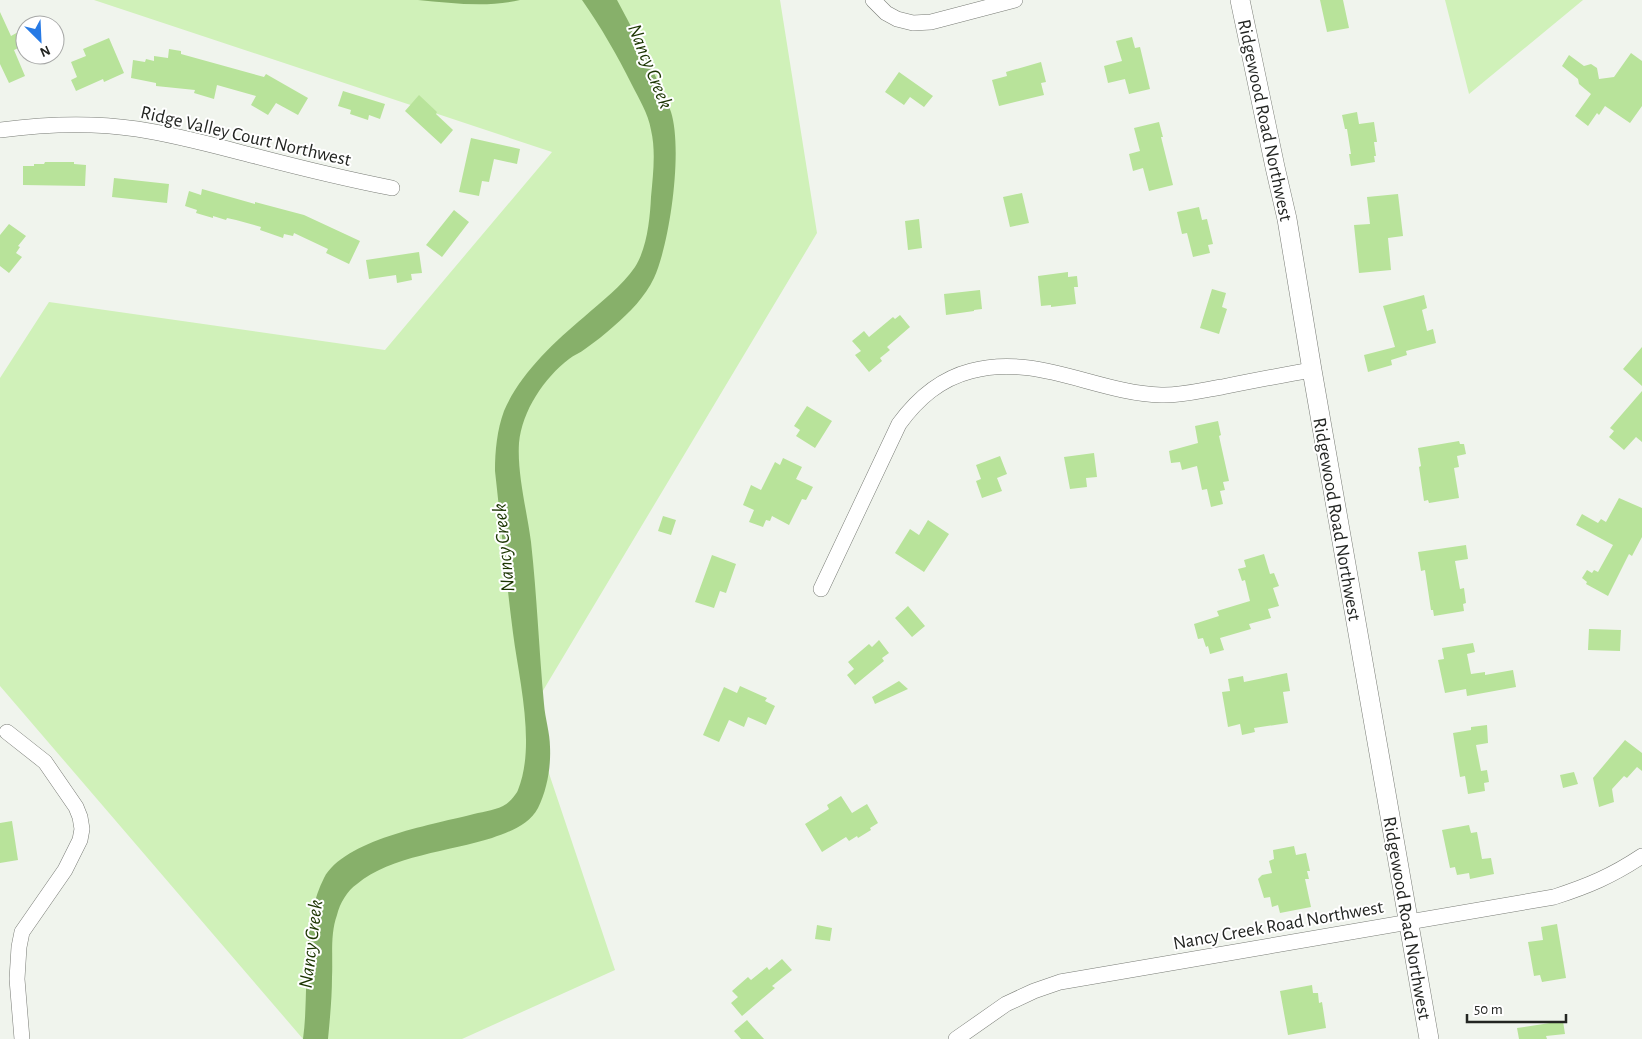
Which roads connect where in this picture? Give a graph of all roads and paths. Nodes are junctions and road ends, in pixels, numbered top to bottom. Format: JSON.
{"nodes":[{"id":1,"x":873,"y":0,"type":"edge"},
{"id":2,"x":1015,"y":0,"type":"edge"},
{"id":3,"x":1240,"y":0,"type":"edge"},
{"id":4,"x":0,"y":130,"type":"edge"},
{"id":5,"x":392,"y":188,"type":"dead end"},
{"id":6,"x":1312,"y":370,"type":"junction"},
{"id":7,"x":820,"y":589,"type":"dead end"},
{"id":8,"x":7,"y":732,"type":"dead end"},
{"id":9,"x":1642,"y":856,"type":"edge"},
{"id":10,"x":1409,"y":921,"type":"junction"},
{"id":11,"x":22,"y":1039,"type":"edge"},
{"id":12,"x":956,"y":1039,"type":"edge"},
{"id":13,"x":1429,"y":1039,"type":"edge"}],
"edges":[{"from":1,"to":2,"type":"street"},
{"from":3,"to":6,"type":"street","name":"Ridgewood Road Northwest"},
{"from":4,"to":5,"type":"street","name":"Ridge Valley Court Northwest"},
{"from":6,"to":7,"type":"street"},
{"from":6,"to":10,"type":"street","name":"Ridgewood Road Northwest"},
{"from":8,"to":11,"type":"street"},
{"from":9,"to":10,"type":"street","name":"Nancy Creek Road Northwest"},
{"from":10,"to":12,"type":"street","name":"Nancy Creek Road Northwest"},
{"from":10,"to":13,"type":"street","name":"Ridgewood Road Northwest"}]}
